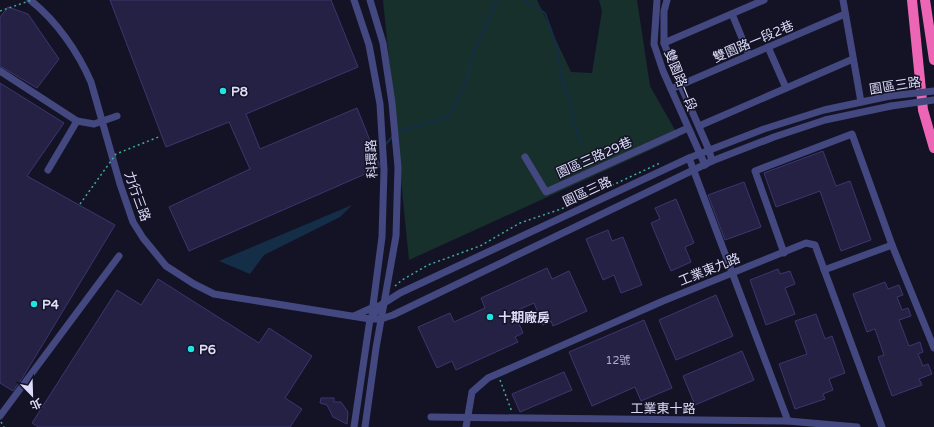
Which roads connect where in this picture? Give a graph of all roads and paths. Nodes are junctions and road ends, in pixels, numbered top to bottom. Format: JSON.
{"nodes":[{"id":1,"x":31,"y":0,"type":"edge"},
{"id":2,"x":354,"y":0,"type":"edge"},
{"id":3,"x":370,"y":0,"type":"edge"},
{"id":4,"x":657,"y":0,"type":"edge"},
{"id":5,"x":667,"y":0,"type":"edge"},
{"id":6,"x":764,"y":0,"type":"edge"},
{"id":7,"x":843,"y":0,"type":"edge"},
{"id":8,"x":912,"y":0,"type":"edge"},
{"id":9,"x":925,"y":0,"type":"edge"},
{"id":10,"x":0,"y":12,"type":"edge"},
{"id":11,"x":732,"y":14,"type":"junction"},
{"id":12,"x":845,"y":14,"type":"junction"},
{"id":13,"x":664,"y":43,"type":"junction"},
{"id":14,"x":768,"y":47,"type":"junction"},
{"id":15,"x":749,"y":55,"type":"junction"},
{"id":16,"x":853,"y":59,"type":"junction"},
{"id":17,"x":934,"y":60,"type":"edge"},
{"id":18,"x":0,"y":71,"type":"edge"},
{"id":19,"x":681,"y":85,"type":"junction"},
{"id":20,"x":786,"y":88,"type":"junction"},
{"id":21,"x":671,"y":89,"type":"junction"},
{"id":22,"x":934,"y":91,"type":"edge"},
{"id":23,"x":934,"y":100,"type":"edge"},
{"id":24,"x":861,"y":102,"type":"junction"},
{"id":25,"x":118,"y":116,"type":"dead end"},
{"id":26,"x":77,"y":121,"type":"junction"},
{"id":27,"x":102,"y":122,"type":"junction"},
{"id":28,"x":699,"y":126,"type":"junction"},
{"id":29,"x":688,"y":128,"type":"junction"},
{"id":30,"x":161,"y":136,"type":"dead end"},
{"id":31,"x":934,"y":148,"type":"edge"},
{"id":32,"x":709,"y":150,"type":"junction"},
{"id":33,"x":700,"y":154,"type":"junction"},
{"id":34,"x":525,"y":157,"type":"dead end"},
{"id":35,"x":689,"y":158,"type":"junction"},
{"id":36,"x":712,"y":161,"type":"junction"},
{"id":37,"x":663,"y":162,"type":"dead end"},
{"id":38,"x":705,"y":165,"type":"junction"},
{"id":39,"x":48,"y":170,"type":"dead end"},
{"id":40,"x":693,"y":170,"type":"junction"},
{"id":41,"x":80,"y":204,"type":"dead end"},
{"id":42,"x":892,"y":245,"type":"junction"},
{"id":43,"x":784,"y":252,"type":"junction"},
{"id":44,"x":119,"y":256,"type":"dead end"},
{"id":45,"x":824,"y":270,"type":"junction"},
{"id":46,"x":733,"y":272,"type":"junction"},
{"id":47,"x":387,"y":281,"type":"junction"},
{"id":48,"x":395,"y":286,"type":"dead end"},
{"id":49,"x":400,"y":293,"type":"junction"},
{"id":50,"x":380,"y":305,"type":"junction"},
{"id":51,"x":354,"y":316,"type":"junction"},
{"id":52,"x":381,"y":319,"type":"junction"},
{"id":53,"x":370,"y":320,"type":"junction"},
{"id":54,"x":934,"y":348,"type":"edge"},
{"id":55,"x":497,"y":374,"type":"junction"},
{"id":56,"x":0,"y":416,"type":"edge"},
{"id":57,"x":431,"y":417,"type":"dead end"},
{"id":58,"x":468,"y":419,"type":"junction"},
{"id":59,"x":515,"y":419,"type":"junction"},
{"id":60,"x":788,"y":421,"type":"junction"},
{"id":61,"x":0,"y":422,"type":"edge"},
{"id":62,"x":775,"y":424,"type":"edge"},
{"id":63,"x":4,"y":427,"type":"edge"},
{"id":64,"x":354,"y":427,"type":"edge"},
{"id":65,"x":365,"y":427,"type":"edge"},
{"id":66,"x":466,"y":427,"type":"edge"},
{"id":67,"x":857,"y":427,"type":"edge"},
{"id":68,"x":882,"y":427,"type":"edge"}],
"edges":[{"from":1,"to":10,"type":"path","bridge":true},
{"from":1,"to":27,"type":"street","name":"力行三路"},
{"from":2,"to":50,"type":"street","name":"科環路"},
{"from":3,"to":47,"type":"street","name":"科環路"},
{"from":4,"to":21,"type":"street","name":"雙園路一段"},
{"from":5,"to":13,"type":"street","name":"雙園路一段"},
{"from":6,"to":11,"type":"street"},
{"from":7,"to":12,"type":"street"},
{"from":8,"to":31,"type":"highway"},
{"from":9,"to":17,"type":"highway"},
{"from":11,"to":13,"type":"street"},
{"from":11,"to":15,"type":"street"},
{"from":12,"to":14,"type":"street","name":"雙園路一段2巷"},
{"from":12,"to":16,"type":"street"},
{"from":13,"to":19,"type":"street","name":"雙園路一段"},
{"from":14,"to":15,"type":"street","name":"雙園路一段2巷"},
{"from":14,"to":20,"type":"street"},
{"from":15,"to":19,"type":"street","name":"雙園路一段2巷"},
{"from":16,"to":20,"type":"street"},
{"from":16,"to":24,"type":"street"},
{"from":18,"to":26,"type":"street"},
{"from":19,"to":21,"type":"street","name":"雙園路一段2巷"},
{"from":19,"to":28,"type":"street","name":"雙園路一段"},
{"from":20,"to":28,"type":"street"},
{"from":21,"to":29,"type":"street","name":"雙園路一段"},
{"from":22,"to":24,"type":"street","name":"園區三路","bridge":true},
{"from":23,"to":36,"type":"street","name":"園區三路","bridge":true},
{"from":24,"to":32,"type":"street","name":"園區三路"},
{"from":25,"to":27,"type":"street"},
{"from":26,"to":27,"type":"street"},
{"from":26,"to":39,"type":"street"},
{"from":27,"to":51,"type":"street","name":"力行三路"},
{"from":28,"to":32,"type":"street","name":"雙園路一段"},
{"from":29,"to":33,"type":"street","name":"雙園路一段"},
{"from":29,"to":34,"type":"street","name":"園區三路29巷"},
{"from":30,"to":41,"type":"path","bridge":true},
{"from":32,"to":33,"type":"street","name":"園區三路"},
{"from":32,"to":36,"type":"street","name":"雙園路一段"},
{"from":33,"to":35,"type":"street","name":"園區三路"},
{"from":33,"to":38,"type":"street","name":"雙園路一段"},
{"from":35,"to":40,"type":"street"},
{"from":35,"to":49,"type":"street","name":"園區三路"},
{"from":36,"to":38,"type":"street","name":"園區三路"},
{"from":37,"to":48,"type":"path"},
{"from":38,"to":40,"type":"street","name":"園區三路"},
{"from":40,"to":46,"type":"street"},
{"from":40,"to":52,"type":"street","name":"園區三路"},
{"from":42,"to":43,"type":"street"},
{"from":42,"to":45,"type":"street"},
{"from":42,"to":54,"type":"street"},
{"from":43,"to":45,"type":"street","name":"工業東九路"},
{"from":43,"to":46,"type":"street","name":"工業東九路"},
{"from":44,"to":56,"type":"street"},
{"from":45,"to":68,"type":"street","name":"工業東九路"},
{"from":46,"to":55,"type":"street","name":"工業東九路"},
{"from":46,"to":60,"type":"street"},
{"from":47,"to":49,"type":"street"},
{"from":47,"to":50,"type":"street","name":"科環路"},
{"from":49,"to":50,"type":"street","name":"園區三路"},
{"from":50,"to":51,"type":"street"},
{"from":50,"to":52,"type":"street","name":"科環路"},
{"from":50,"to":53,"type":"street","name":"科環路"},
{"from":51,"to":53,"type":"street","name":"力行三路"},
{"from":52,"to":53,"type":"street","name":"力行三路"},
{"from":52,"to":65,"type":"street"},
{"from":53,"to":64,"type":"street"},
{"from":55,"to":58,"type":"street","name":"工業東九路"},
{"from":55,"to":59,"type":"path"},
{"from":57,"to":58,"type":"street","name":"工業東十路"},
{"from":58,"to":59,"type":"street","name":"工業東十路"},
{"from":58,"to":66,"type":"street","name":"工業東九路"},
{"from":59,"to":62,"type":"street","name":"工業東十路"},
{"from":60,"to":62,"type":"street","name":"工業東十路"},
{"from":60,"to":67,"type":"street","name":"工業東十路"},
{"from":61,"to":63,"type":"path"}]}
